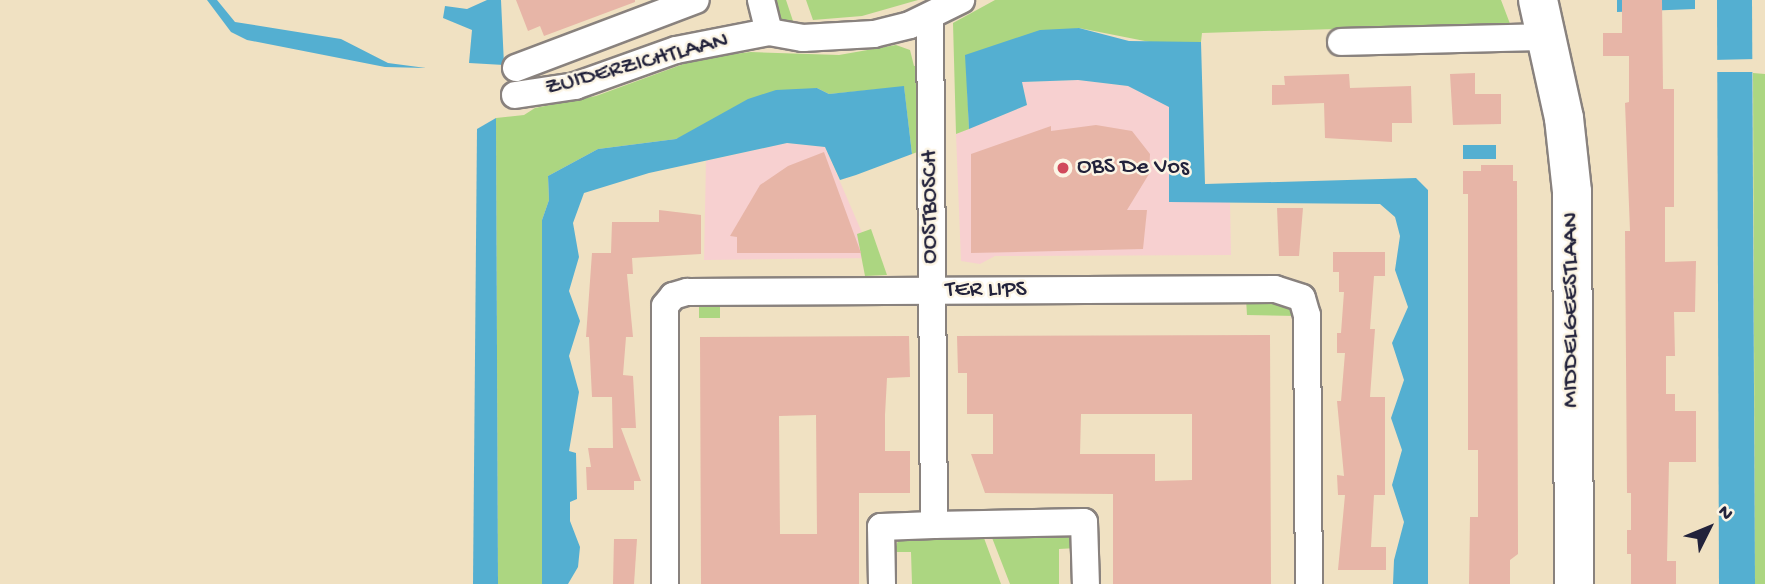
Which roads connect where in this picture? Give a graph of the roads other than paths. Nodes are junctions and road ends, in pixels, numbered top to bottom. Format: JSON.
{"nodes":[{"id":1,"x":696,"y":0,"type":"edge"},
{"id":2,"x":761,"y":0,"type":"edge"},
{"id":3,"x":961,"y":0,"type":"edge"},
{"id":4,"x":1538,"y":0,"type":"edge"},
{"id":5,"x":930,"y":16,"type":"junction"},
{"id":6,"x":769,"y":32,"type":"junction"},
{"id":7,"x":1548,"y":37,"type":"junction"},
{"id":8,"x":1341,"y":42,"type":"dead end"},
{"id":9,"x":516,"y":68,"type":"dead end"},
{"id":10,"x":515,"y":95,"type":"dead end"},
{"id":11,"x":931,"y":292,"type":"junction"},
{"id":12,"x":934,"y":524,"type":"junction"},
{"id":13,"x":665,"y":584,"type":"edge"},
{"id":14,"x":882,"y":584,"type":"edge"},
{"id":15,"x":1086,"y":584,"type":"edge"},
{"id":16,"x":1309,"y":584,"type":"edge"},
{"id":17,"x":1574,"y":584,"type":"edge"}],
"edges":[{"from":1,"to":9,"type":"street"},
{"from":2,"to":6,"type":"street"},
{"from":3,"to":5,"type":"street","name":"ZUIDERZICHTLAAN"},
{"from":4,"to":7,"type":"street","name":"MIDDELGEESTLAAN"},
{"from":5,"to":6,"type":"street","name":"ZUIDERZICHTLAAN"},
{"from":5,"to":11,"type":"street","name":"OOSTBOSCH"},
{"from":6,"to":10,"type":"street","name":"ZUIDERZICHTLAAN"},
{"from":7,"to":8,"type":"street"},
{"from":7,"to":17,"type":"street","name":"MIDDELGEESTLAAN"},
{"from":11,"to":12,"type":"street","name":"OOSTBOSCH"},
{"from":11,"to":13,"type":"street","name":"TER LIPS"},
{"from":11,"to":16,"type":"street","name":"TER LIPS"},
{"from":12,"to":14,"type":"street"},
{"from":12,"to":15,"type":"street"}]}
